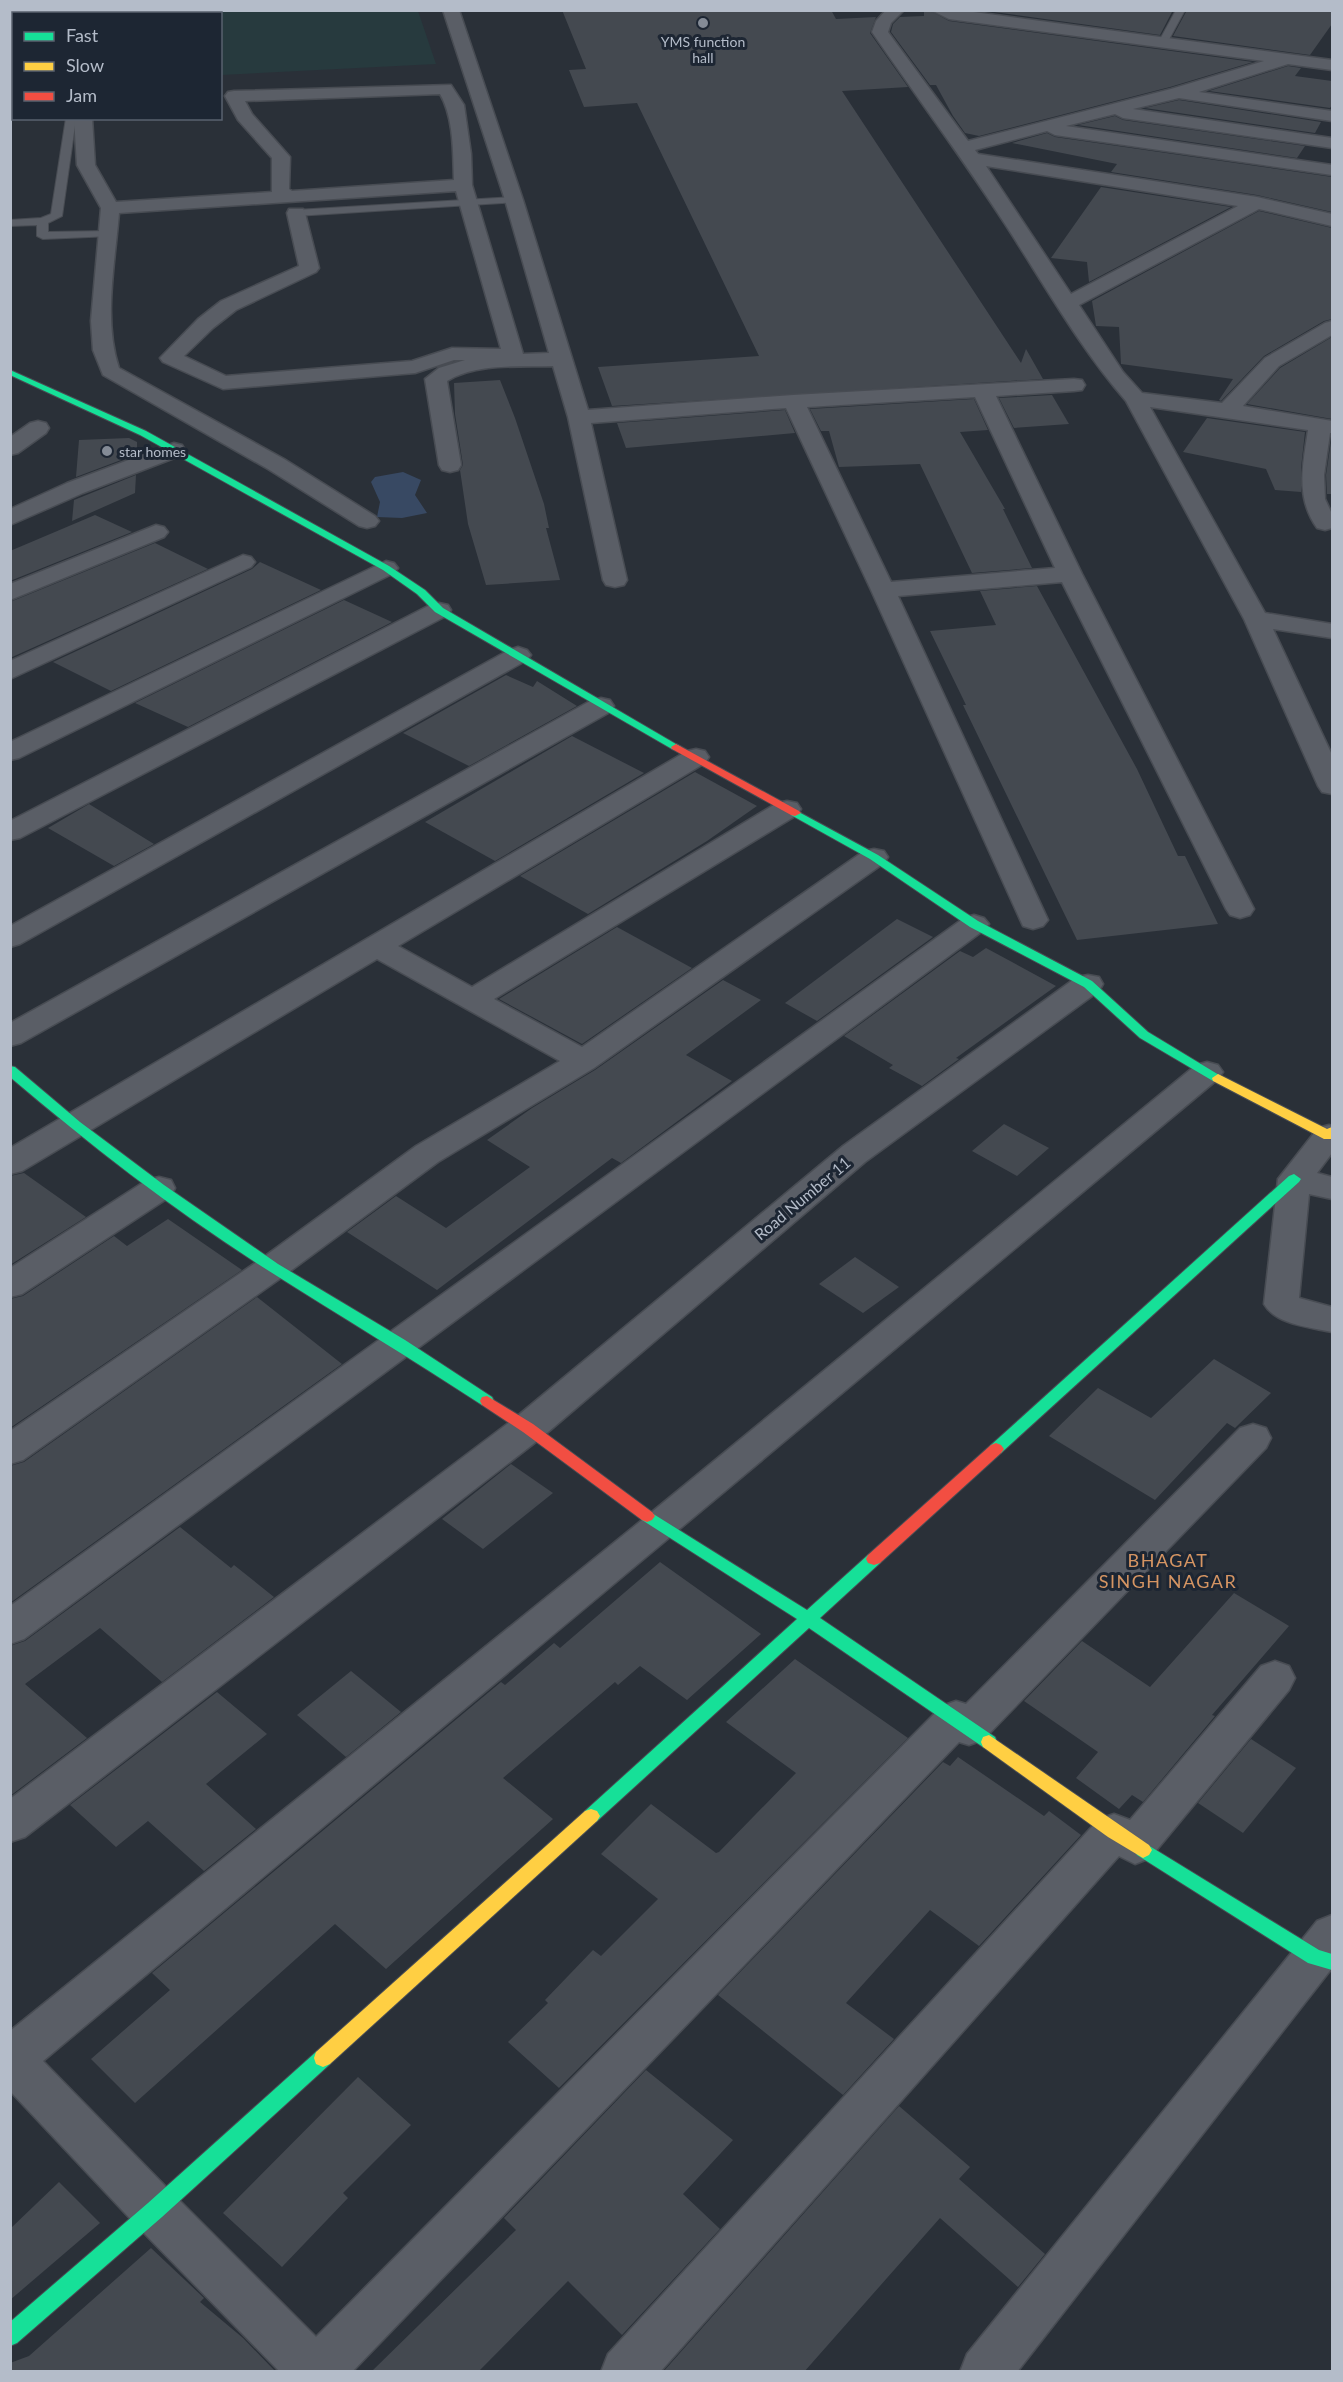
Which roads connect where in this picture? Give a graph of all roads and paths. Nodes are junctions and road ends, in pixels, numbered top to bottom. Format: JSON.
{"nodes":[{"id":1,"x":451,"y":10,"type":"edge"},
{"id":2,"x":896,"y":10,"type":"edge"},
{"id":3,"x":939,"y":10,"type":"edge"},
{"id":4,"x":1181,"y":10,"type":"edge"},
{"id":5,"x":1163,"y":43,"type":"junction"},
{"id":6,"x":1288,"y":59,"type":"junction"},
{"id":7,"x":1332,"y":65,"type":"edge"},
{"id":8,"x":473,"y":78,"type":"junction"},
{"id":9,"x":222,"y":92,"type":"edge"},
{"id":10,"x":1176,"y":93,"type":"junction"},
{"id":11,"x":1106,"y":111,"type":"junction"},
{"id":12,"x":1332,"y":116,"type":"edge"},
{"id":13,"x":71,"y":120,"type":"edge"},
{"id":14,"x":83,"y":120,"type":"edge"},
{"id":15,"x":1332,"y":123,"type":"edge"},
{"id":16,"x":1039,"y":128,"type":"junction"},
{"id":17,"x":1326,"y":142,"type":"edge"},
{"id":18,"x":968,"y":153,"type":"junction"},
{"id":19,"x":1300,"y":165,"type":"junction"},
{"id":20,"x":1332,"y":170,"type":"edge"},
{"id":21,"x":466,"y":194,"type":"junction"},
{"id":22,"x":513,"y":200,"type":"junction"},
{"id":23,"x":1263,"y":204,"type":"junction"},
{"id":24,"x":292,"y":205,"type":"junction"},
{"id":25,"x":110,"y":208,"type":"junction"},
{"id":26,"x":1332,"y":220,"type":"edge"},
{"id":27,"x":42,"y":221,"type":"junction"},
{"id":28,"x":10,"y":223,"type":"edge"},
{"id":29,"x":108,"y":234,"type":"junction"},
{"id":30,"x":1066,"y":304,"type":"junction"},
{"id":31,"x":1332,"y":327,"type":"edge"},
{"id":32,"x":561,"y":359,"type":"junction"},
{"id":33,"x":10,"y":372,"type":"edge"},
{"id":34,"x":1074,"y":385,"type":"dead end"},
{"id":35,"x":982,"y":390,"type":"junction"},
{"id":36,"x":1135,"y":399,"type":"junction"},
{"id":37,"x":793,"y":401,"type":"junction"},
{"id":38,"x":1227,"y":410,"type":"junction"},
{"id":39,"x":579,"y":417,"type":"junction"},
{"id":40,"x":1326,"y":426,"type":"edge"},
{"id":41,"x":38,"y":428,"type":"dead end"},
{"id":42,"x":10,"y":448,"type":"edge"},
{"id":43,"x":174,"y":450,"type":"junction"},
{"id":44,"x":450,"y":465,"type":"dead end"},
{"id":45,"x":10,"y":518,"type":"edge"},
{"id":46,"x":367,"y":521,"type":"dead end"},
{"id":47,"x":1325,"y":523,"type":"dead end"},
{"id":48,"x":156,"y":532,"type":"dead end"},
{"id":49,"x":243,"y":562,"type":"dead end"},
{"id":50,"x":386,"y":568,"type":"junction"},
{"id":51,"x":1070,"y":574,"type":"junction"},
{"id":52,"x":615,"y":580,"type":"dead end"},
{"id":53,"x":883,"y":590,"type":"junction"},
{"id":54,"x":10,"y":593,"type":"edge"},
{"id":55,"x":449,"y":606,"type":"junction"},
{"id":56,"x":1256,"y":619,"type":"junction"},
{"id":57,"x":1332,"y":631,"type":"edge"},
{"id":58,"x":518,"y":655,"type":"junction"},
{"id":59,"x":10,"y":671,"type":"edge"},
{"id":60,"x":601,"y":706,"type":"junction"},
{"id":61,"x":10,"y":752,"type":"edge"},
{"id":62,"x":696,"y":757,"type":"junction"},
{"id":63,"x":1332,"y":786,"type":"edge"},
{"id":64,"x":787,"y":809,"type":"junction"},
{"id":65,"x":10,"y":832,"type":"edge"},
{"id":66,"x":874,"y":857,"type":"junction"},
{"id":67,"x":1240,"y":909,"type":"dead end"},
{"id":68,"x":1033,"y":920,"type":"dead end"},
{"id":69,"x":974,"y":924,"type":"junction"},
{"id":70,"x":10,"y":938,"type":"edge"},
{"id":71,"x":376,"y":946,"type":"junction"},
{"id":72,"x":1088,"y":984,"type":"junction"},
{"id":73,"x":471,"y":1000,"type":"junction"},
{"id":74,"x":10,"y":1036,"type":"edge"},
{"id":75,"x":583,"y":1061,"type":"junction"},
{"id":76,"x":10,"y":1070,"type":"edge"},
{"id":77,"x":1207,"y":1072,"type":"junction"},
{"id":78,"x":75,"y":1125,"type":"junction"},
{"id":79,"x":1331,"y":1134,"type":"edge"},
{"id":80,"x":10,"y":1163,"type":"edge"},
{"id":81,"x":1294,"y":1179,"type":"junction"},
{"id":82,"x":159,"y":1188,"type":"junction"},
{"id":83,"x":1332,"y":1188,"type":"edge"},
{"id":84,"x":273,"y":1268,"type":"junction"},
{"id":85,"x":10,"y":1285,"type":"edge"},
{"id":86,"x":1332,"y":1319,"type":"edge"},
{"id":87,"x":400,"y":1344,"type":"junction"},
{"id":88,"x":528,"y":1428,"type":"junction"},
{"id":89,"x":1253,"y":1438,"type":"dead end"},
{"id":90,"x":10,"y":1450,"type":"edge"},
{"id":91,"x":660,"y":1526,"type":"junction"},
{"id":92,"x":809,"y":1619,"type":"junction"},
{"id":93,"x":10,"y":1628,"type":"edge"},
{"id":94,"x":1275,"y":1678,"type":"dead end"},
{"id":95,"x":963,"y":1723,"type":"junction"},
{"id":96,"x":10,"y":1824,"type":"edge"},
{"id":97,"x":1125,"y":1838,"type":"junction"},
{"id":98,"x":1326,"y":1951,"type":"edge"},
{"id":99,"x":11,"y":2059,"type":"edge"},
{"id":100,"x":155,"y":2210,"type":"junction"},
{"id":101,"x":10,"y":2336,"type":"edge"},
{"id":102,"x":317,"y":2372,"type":"edge"},
{"id":103,"x":626,"y":2372,"type":"edge"},
{"id":104,"x":985,"y":2372,"type":"edge"}],
"edges":[{"from":1,"to":8,"type":"street"},
{"from":2,"to":18,"type":"street"},
{"from":3,"to":5,"type":"street"},
{"from":4,"to":5,"type":"lane"},
{"from":5,"to":6,"type":"street"},
{"from":6,"to":7,"type":"street"},
{"from":6,"to":10,"type":"street"},
{"from":8,"to":9,"type":"street"},
{"from":8,"to":22,"type":"street"},
{"from":10,"to":11,"type":"street"},
{"from":10,"to":12,"type":"street"},
{"from":11,"to":16,"type":"street"},
{"from":11,"to":17,"type":"street"},
{"from":13,"to":27,"type":"lane"},
{"from":14,"to":25,"type":"street"},
{"from":15,"to":17,"type":"street"},
{"from":16,"to":18,"type":"street"},
{"from":16,"to":19,"type":"street"},
{"from":17,"to":19,"type":"street"},
{"from":18,"to":23,"type":"street"},
{"from":18,"to":30,"type":"street"},
{"from":19,"to":20,"type":"street"},
{"from":19,"to":23,"type":"street"},
{"from":21,"to":22,"type":"lane"},
{"from":21,"to":24,"type":"street"},
{"from":21,"to":24,"type":"street"},
{"from":21,"to":24,"type":"street"},
{"from":22,"to":32,"type":"street"},
{"from":23,"to":26,"type":"street"},
{"from":23,"to":30,"type":"street"},
{"from":24,"to":25,"type":"street"},
{"from":25,"to":29,"type":"street"},
{"from":27,"to":28,"type":"lane"},
{"from":27,"to":29,"type":"lane"},
{"from":29,"to":46,"type":"street"},
{"from":30,"to":36,"type":"street"},
{"from":31,"to":38,"type":"street"},
{"from":32,"to":39,"type":"street"},
{"from":32,"to":44,"type":"street"},
{"from":33,"to":43,"type":"street"},
{"from":34,"to":35,"type":"street"},
{"from":35,"to":37,"type":"street"},
{"from":35,"to":51,"type":"street"},
{"from":36,"to":38,"type":"street"},
{"from":36,"to":56,"type":"street"},
{"from":37,"to":39,"type":"street"},
{"from":37,"to":53,"type":"street"},
{"from":38,"to":40,"type":"street"},
{"from":39,"to":52,"type":"street"},
{"from":40,"to":47,"type":"street"},
{"from":41,"to":42,"type":"street"},
{"from":43,"to":45,"type":"street"},
{"from":43,"to":50,"type":"street"},
{"from":48,"to":54,"type":"street"},
{"from":49,"to":59,"type":"street"},
{"from":50,"to":55,"type":"street"},
{"from":50,"to":61,"type":"street"},
{"from":51,"to":53,"type":"street"},
{"from":51,"to":67,"type":"street"},
{"from":53,"to":68,"type":"street"},
{"from":55,"to":58,"type":"street"},
{"from":55,"to":65,"type":"street"},
{"from":56,"to":57,"type":"street"},
{"from":56,"to":63,"type":"street"},
{"from":58,"to":60,"type":"street"},
{"from":58,"to":70,"type":"street"},
{"from":60,"to":62,"type":"street"},
{"from":60,"to":74,"type":"street"},
{"from":62,"to":64,"type":"street"},
{"from":62,"to":71,"type":"street"},
{"from":64,"to":66,"type":"street"},
{"from":64,"to":73,"type":"street"},
{"from":66,"to":69,"type":"street"},
{"from":66,"to":75,"type":"street"},
{"from":69,"to":72,"type":"street"},
{"from":69,"to":87,"type":"street"},
{"from":71,"to":73,"type":"street"},
{"from":71,"to":78,"type":"street"},
{"from":72,"to":77,"type":"street"},
{"from":72,"to":88,"type":"street","name":"Road Number 11"},
{"from":73,"to":75,"type":"street"},
{"from":75,"to":84,"type":"street"},
{"from":76,"to":78,"type":"street"},
{"from":77,"to":79,"type":"street"},
{"from":77,"to":91,"type":"street"},
{"from":78,"to":80,"type":"street"},
{"from":78,"to":82,"type":"street"},
{"from":79,"to":81,"type":"street"},
{"from":81,"to":83,"type":"street"},
{"from":81,"to":86,"type":"street"},
{"from":81,"to":92,"type":"street"},
{"from":82,"to":84,"type":"street"},
{"from":82,"to":85,"type":"street"},
{"from":84,"to":87,"type":"street"},
{"from":84,"to":90,"type":"street"},
{"from":87,"to":88,"type":"street"},
{"from":87,"to":93,"type":"street"},
{"from":88,"to":91,"type":"street"},
{"from":88,"to":96,"type":"street","name":"Road Number 11"},
{"from":89,"to":95,"type":"street"},
{"from":91,"to":92,"type":"street"},
{"from":91,"to":99,"type":"street"},
{"from":92,"to":95,"type":"street"},
{"from":92,"to":100,"type":"street"},
{"from":94,"to":97,"type":"street"},
{"from":95,"to":97,"type":"street"},
{"from":95,"to":102,"type":"street"},
{"from":97,"to":98,"type":"street"},
{"from":97,"to":103,"type":"street"},
{"from":98,"to":104,"type":"street"},
{"from":99,"to":100,"type":"street"},
{"from":100,"to":101,"type":"street"},
{"from":100,"to":102,"type":"street"}]}
